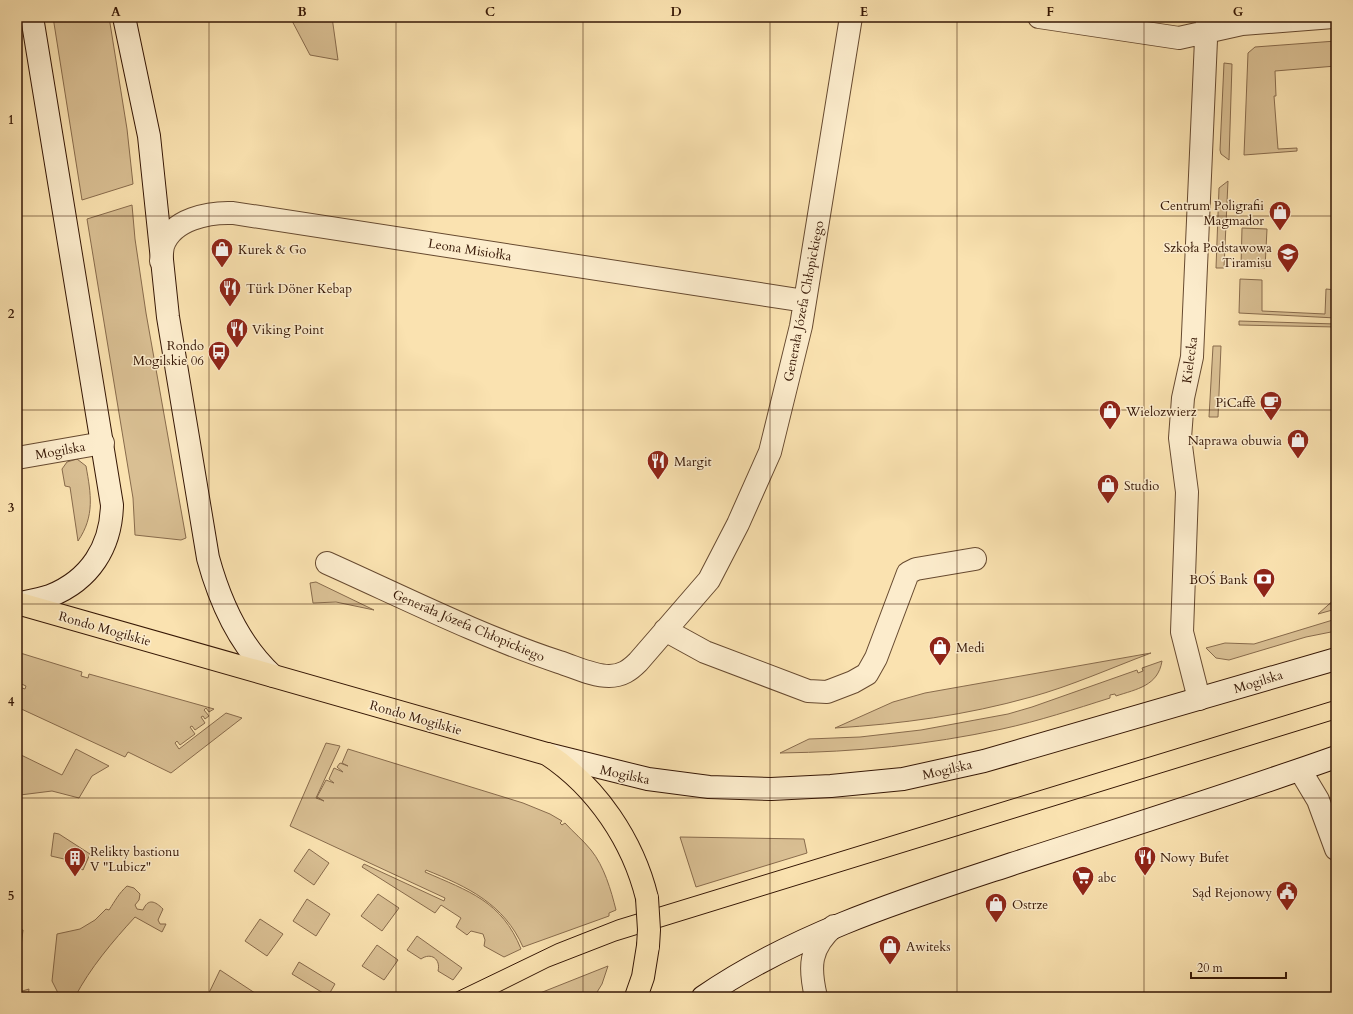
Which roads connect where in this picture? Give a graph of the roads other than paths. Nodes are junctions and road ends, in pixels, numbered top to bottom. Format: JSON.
{"nodes":[{"id":1,"x":32,"y":17,"type":"edge"},
{"id":2,"x":851,"y":17,"type":"edge"},
{"id":3,"x":1039,"y":17,"type":"edge"},
{"id":4,"x":1334,"y":17,"type":"edge"},
{"id":5,"x":126,"y":21,"type":"edge"},
{"id":6,"x":1206,"y":25,"type":"edge"},
{"id":7,"x":161,"y":263,"type":"junction"},
{"id":8,"x":805,"y":301,"type":"junction"},
{"id":9,"x":103,"y":442,"type":"junction"},
{"id":10,"x":17,"y":458,"type":"edge"},
{"id":11,"x":975,"y":559,"type":"dead end"},
{"id":12,"x":327,"y":563,"type":"dead end"},
{"id":13,"x":18,"y":603,"type":"edge"},
{"id":14,"x":665,"y":630,"type":"junction"},
{"id":15,"x":1336,"y":659,"type":"edge"},
{"id":16,"x":273,"y":676,"type":"junction"},
{"id":17,"x":1199,"y":699,"type":"junction"},
{"id":18,"x":547,"y":754,"type":"junction"},
{"id":19,"x":1336,"y":757,"type":"edge"},
{"id":20,"x":1300,"y":770,"type":"junction"},
{"id":21,"x":1336,"y":850,"type":"edge"},
{"id":22,"x":834,"y":926,"type":"junction"},
{"id":23,"x":636,"y":997,"type":"edge"},
{"id":24,"x":703,"y":997,"type":"edge"},
{"id":25,"x":816,"y":997,"type":"edge"}],
"edges":[{"from":1,"to":9,"type":"street"},
{"from":2,"to":8,"type":"street","name":"Generała Józefa Chłopickiego"},
{"from":3,"to":6,"type":"street"},
{"from":4,"to":6,"type":"street"},
{"from":5,"to":7,"type":"street"},
{"from":6,"to":17,"type":"street","name":"Kielecka"},
{"from":7,"to":8,"type":"street","name":"Leona Misiołka"},
{"from":7,"to":16,"type":"street"},
{"from":8,"to":14,"type":"street","name":"Generała Józefa Chłopickiego"},
{"from":9,"to":10,"type":"street","name":"Mogilska"},
{"from":9,"to":13,"type":"street"},
{"from":11,"to":14,"type":"street"},
{"from":12,"to":14,"type":"street","name":"Generała Józefa Chłopickiego"},
{"from":13,"to":16,"type":"main road","name":"Rondo Mogilskie"},
{"from":15,"to":17,"type":"street","name":"Mogilska"},
{"from":16,"to":18,"type":"main road","name":"Rondo Mogilskie"},
{"from":17,"to":18,"type":"street","name":"Mogilska"},
{"from":18,"to":23,"type":"main road","name":"Rondo Mogilskie","bridge":true},
{"from":19,"to":20,"type":"street"},
{"from":20,"to":21,"type":"street"},
{"from":20,"to":22,"type":"street"},
{"from":22,"to":24,"type":"street"},
{"from":22,"to":25,"type":"street"}]}
